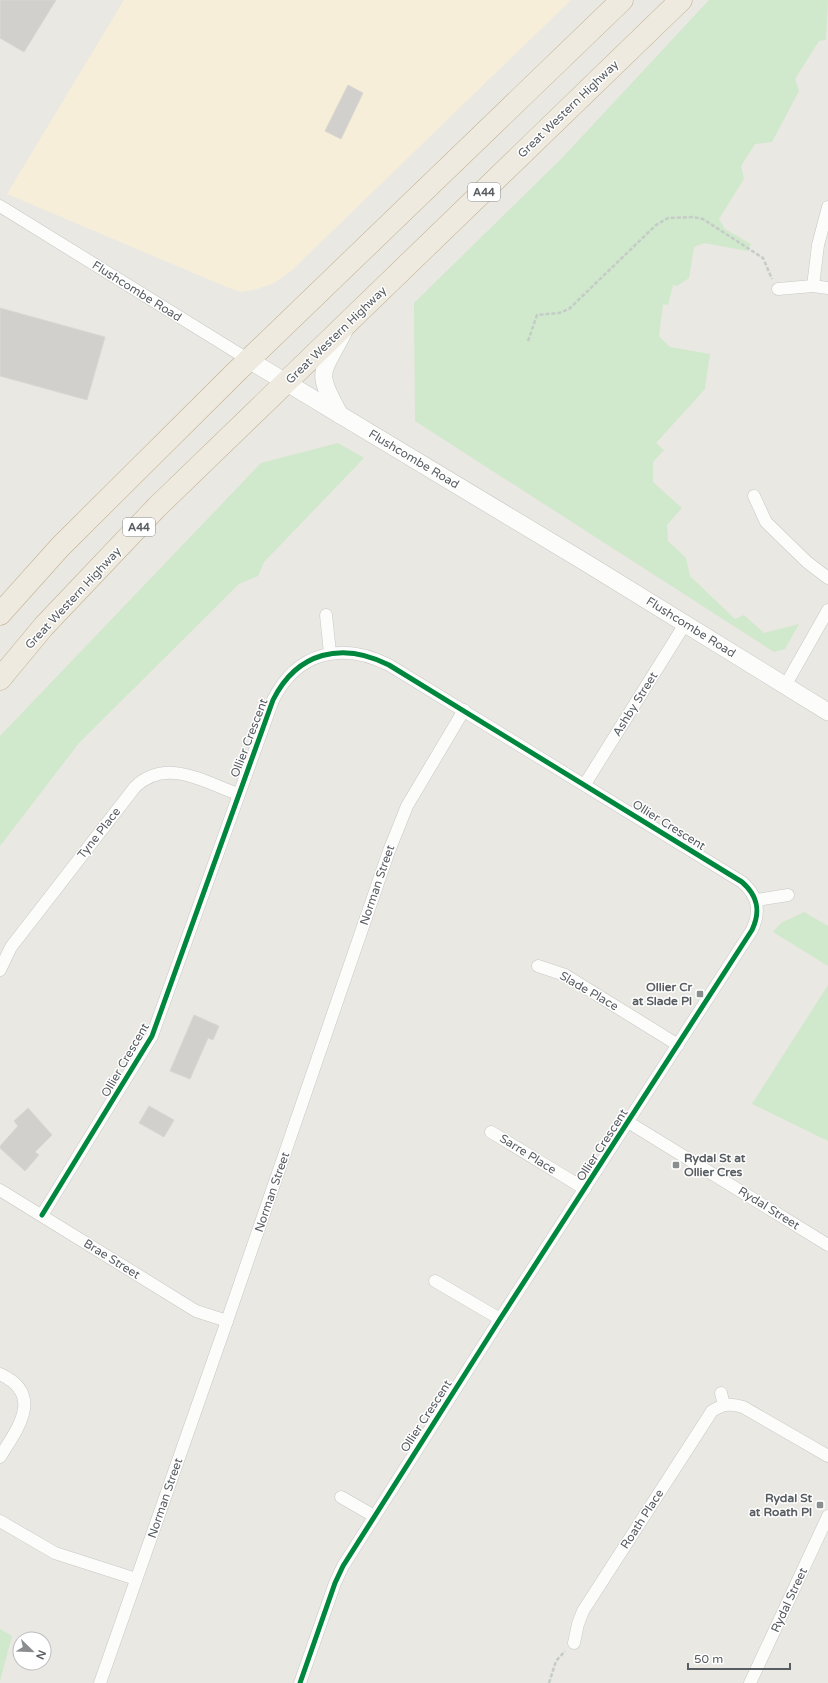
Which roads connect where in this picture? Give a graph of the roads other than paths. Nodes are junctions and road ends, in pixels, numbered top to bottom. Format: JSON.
{"nodes":[{"id":1,"x":622,"y":0,"type":"edge"},
{"id":2,"x":681,"y":0,"type":"edge"},
{"id":3,"x":0,"y":206,"type":"edge"},
{"id":4,"x":828,"y":208,"type":"edge"},
{"id":5,"x":813,"y":286,"type":"junction"},
{"id":6,"x":828,"y":288,"type":"edge"},
{"id":7,"x":778,"y":289,"type":"road end"},
{"id":8,"x":346,"y":325,"type":"junction"},
{"id":9,"x":249,"y":360,"type":"junction"},
{"id":10,"x":286,"y":383,"type":"junction"},
{"id":11,"x":340,"y":416,"type":"junction"},
{"id":12,"x":754,"y":496,"type":"dead end"},
{"id":13,"x":828,"y":578,"type":"edge"},
{"id":14,"x":828,"y":610,"type":"edge"},
{"id":15,"x":0,"y":614,"type":"edge"},
{"id":16,"x":326,"y":615,"type":"dead end"},
{"id":17,"x":685,"y":624,"type":"junction"},
{"id":18,"x":330,"y":653,"type":"junction"},
{"id":19,"x":0,"y":679,"type":"edge"},
{"id":20,"x":785,"y":686,"type":"junction"},
{"id":21,"x":464,"y":710,"type":"junction"},
{"id":22,"x":828,"y":712,"type":"edge"},
{"id":23,"x":585,"y":784,"type":"junction"},
{"id":24,"x":238,"y":794,"type":"junction"},
{"id":25,"x":788,"y":895,"type":"dead end"},
{"id":26,"x":757,"y":900,"type":"junction"},
{"id":27,"x":538,"y":966,"type":"dead end"},
{"id":28,"x":0,"y":970,"type":"edge"},
{"id":29,"x":678,"y":1045,"type":"junction"},
{"id":30,"x":628,"y":1122,"type":"junction"},
{"id":31,"x":490,"y":1132,"type":"dead end"},
{"id":32,"x":585,"y":1189,"type":"junction"},
{"id":33,"x":0,"y":1190,"type":"edge"},
{"id":34,"x":42,"y":1215,"type":"junction"},
{"id":35,"x":828,"y":1244,"type":"edge"},
{"id":36,"x":435,"y":1281,"type":"dead end"},
{"id":37,"x":500,"y":1319,"type":"junction"},
{"id":38,"x":227,"y":1322,"type":"junction"},
{"id":39,"x":0,"y":1374,"type":"edge"},
{"id":40,"x":828,"y":1456,"type":"edge"},
{"id":41,"x":0,"y":1457,"type":"edge"},
{"id":42,"x":341,"y":1497,"type":"dead end"},
{"id":43,"x":374,"y":1516,"type":"junction"},
{"id":44,"x":828,"y":1516,"type":"edge"},
{"id":45,"x":0,"y":1521,"type":"edge"},
{"id":46,"x":136,"y":1579,"type":"junction"},
{"id":47,"x":574,"y":1643,"type":"road end"},
{"id":48,"x":100,"y":1683,"type":"edge"},
{"id":49,"x":300,"y":1683,"type":"edge"},
{"id":50,"x":750,"y":1683,"type":"edge"}],
"edges":[{"from":1,"to":9,"type":"highway"},
{"from":2,"to":8,"type":"highway","name":"Great Western Highway","number":"A44"},
{"from":3,"to":9,"type":"street","name":"Flushcombe Road"},
{"from":4,"to":5,"type":"street"},
{"from":5,"to":6,"type":"street"},
{"from":5,"to":7,"type":"street"},
{"from":8,"to":10,"type":"highway","name":"Great Western Highway","number":"A44"},
{"from":8,"to":11,"type":"street"},
{"from":9,"to":10,"type":"street","name":"Flushcombe Road"},
{"from":9,"to":15,"type":"highway"},
{"from":10,"to":11,"type":"street","name":"Flushcombe Road"},
{"from":10,"to":19,"type":"highway","name":"Great Western Highway","number":"A44"},
{"from":11,"to":17,"type":"street","name":"Flushcombe Road"},
{"from":12,"to":13,"type":"street"},
{"from":14,"to":20,"type":"street"},
{"from":16,"to":18,"type":"street"},
{"from":17,"to":20,"type":"street","name":"Flushcombe Road"},
{"from":17,"to":23,"type":"street","name":"Ashby Street"},
{"from":18,"to":21,"type":"street","name":"Ollier Crescent"},
{"from":18,"to":24,"type":"street","name":"Ollier Crescent"},
{"from":20,"to":22,"type":"street","name":"Flushcombe Road"},
{"from":21,"to":23,"type":"street","name":"Ollier Crescent"},
{"from":21,"to":38,"type":"street","name":"Norman Street"},
{"from":23,"to":26,"type":"street","name":"Ollier Crescent"},
{"from":24,"to":28,"type":"street","name":"Tyne Place"},
{"from":24,"to":34,"type":"street","name":"Ollier Crescent"},
{"from":25,"to":26,"type":"street"},
{"from":26,"to":29,"type":"street","name":"Ollier Crescent"},
{"from":27,"to":29,"type":"street","name":"Slade Place"},
{"from":29,"to":30,"type":"street","name":"Ollier Crescent"},
{"from":30,"to":32,"type":"street","name":"Ollier Crescent"},
{"from":30,"to":35,"type":"street","name":"Rydal Street"},
{"from":31,"to":32,"type":"street","name":"Sarre Place"},
{"from":32,"to":37,"type":"street","name":"Ollier Crescent"},
{"from":33,"to":34,"type":"street","name":"Brae Street"},
{"from":34,"to":38,"type":"street","name":"Brae Street"},
{"from":36,"to":37,"type":"street"},
{"from":37,"to":43,"type":"street","name":"Ollier Crescent"},
{"from":38,"to":46,"type":"street","name":"Norman Street"},
{"from":39,"to":41,"type":"street"},
{"from":40,"to":47,"type":"street","name":"Roath Place"},
{"from":42,"to":43,"type":"street"},
{"from":43,"to":49,"type":"street","name":"Ollier Crescent"},
{"from":44,"to":50,"type":"street","name":"Rydal Street"},
{"from":45,"to":46,"type":"street"},
{"from":46,"to":48,"type":"street","name":"Norman Street"}]}
